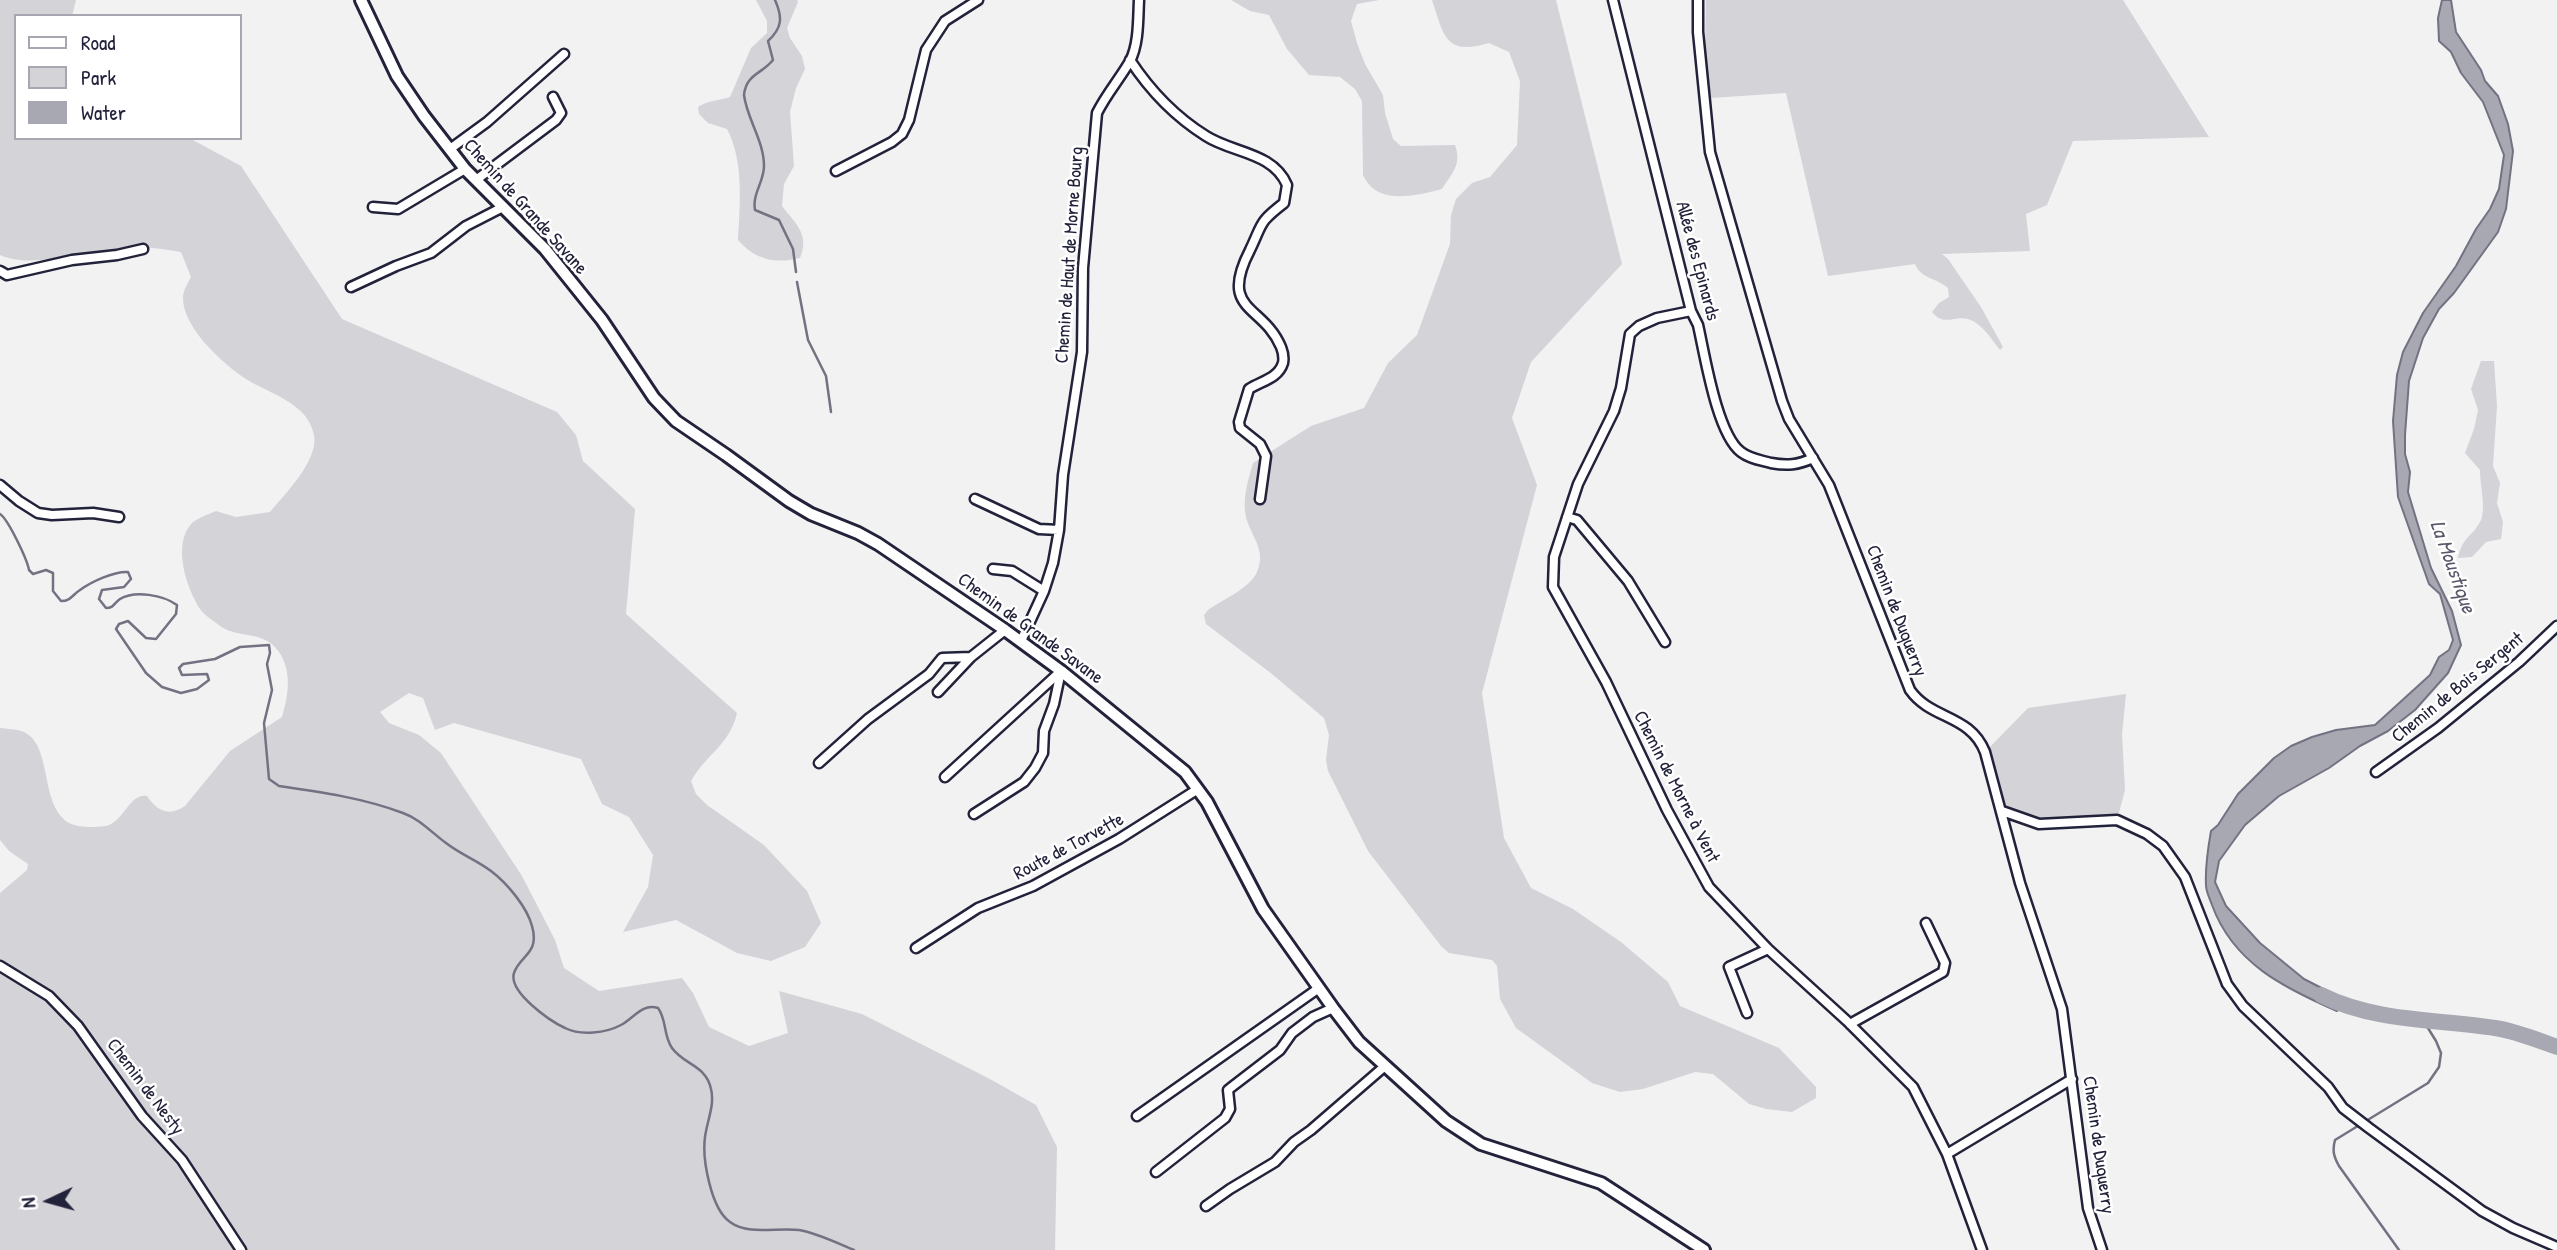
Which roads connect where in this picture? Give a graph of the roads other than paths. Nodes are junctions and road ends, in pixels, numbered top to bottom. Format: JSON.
{"nodes":[{"id":1,"x":361,"y":0,"type":"edge"},
{"id":2,"x":978,"y":0,"type":"edge"},
{"id":3,"x":1139,"y":0,"type":"edge"},
{"id":4,"x":1613,"y":0,"type":"edge"},
{"id":5,"x":1698,"y":0,"type":"edge"},
{"id":6,"x":564,"y":54,"type":"dead end"},
{"id":7,"x":1130,"y":60,"type":"junction"},
{"id":8,"x":553,"y":97,"type":"dead end"},
{"id":9,"x":450,"y":149,"type":"junction"},
{"id":10,"x":465,"y":169,"type":"junction"},
{"id":11,"x":836,"y":172,"type":"dead end"},
{"id":12,"x":477,"y":180,"type":"junction"},
{"id":13,"x":373,"y":207,"type":"dead end"},
{"id":14,"x":503,"y":207,"type":"junction"},
{"id":15,"x":143,"y":249,"type":"dead end"},
{"id":16,"x":2,"y":275,"type":"edge"},
{"id":17,"x":351,"y":287,"type":"dead end"},
{"id":18,"x":1691,"y":311,"type":"junction"},
{"id":19,"x":1813,"y":458,"type":"junction"},
{"id":20,"x":0,"y":485,"type":"edge"},
{"id":21,"x":975,"y":499,"type":"dead end"},
{"id":22,"x":1260,"y":499,"type":"dead end"},
{"id":23,"x":119,"y":517,"type":"dead end"},
{"id":24,"x":1567,"y":517,"type":"junction"},
{"id":25,"x":1059,"y":530,"type":"junction"},
{"id":26,"x":993,"y":569,"type":"dead end"},
{"id":27,"x":1044,"y":591,"type":"junction"},
{"id":28,"x":2557,"y":626,"type":"edge"},
{"id":29,"x":1005,"y":630,"type":"junction"},
{"id":30,"x":1021,"y":641,"type":"junction"},
{"id":31,"x":1665,"y":642,"type":"dead end"},
{"id":32,"x":971,"y":657,"type":"junction"},
{"id":33,"x":1061,"y":671,"type":"junction"},
{"id":34,"x":938,"y":692,"type":"dead end"},
{"id":35,"x":819,"y":763,"type":"dead end"},
{"id":36,"x":2376,"y":772,"type":"dead end"},
{"id":37,"x":945,"y":777,"type":"dead end"},
{"id":38,"x":1198,"y":789,"type":"junction"},
{"id":39,"x":2002,"y":811,"type":"junction"},
{"id":40,"x":974,"y":814,"type":"dead end"},
{"id":41,"x":1926,"y":923,"type":"dead end"},
{"id":42,"x":916,"y":948,"type":"dead end"},
{"id":43,"x":1768,"y":949,"type":"junction"},
{"id":44,"x":0,"y":966,"type":"edge"},
{"id":45,"x":1319,"y":988,"type":"junction"},
{"id":46,"x":1333,"y":1008,"type":"junction"},
{"id":47,"x":1747,"y":1013,"type":"dead end"},
{"id":48,"x":1850,"y":1024,"type":"junction"},
{"id":49,"x":1385,"y":1066,"type":"junction"},
{"id":50,"x":2072,"y":1079,"type":"junction"},
{"id":51,"x":1137,"y":1116,"type":"dead end"},
{"id":52,"x":1947,"y":1154,"type":"junction"},
{"id":53,"x":1156,"y":1172,"type":"dead end"},
{"id":54,"x":1206,"y":1206,"type":"dead end"},
{"id":55,"x":2557,"y":1247,"type":"edge"},
{"id":56,"x":241,"y":1250,"type":"edge"},
{"id":57,"x":1704,"y":1250,"type":"edge"},
{"id":58,"x":1982,"y":1250,"type":"edge"},
{"id":59,"x":2102,"y":1250,"type":"edge"}],
"edges":[{"from":1,"to":9,"type":"street","name":"Chemin de Grande Savane"},
{"from":2,"to":11,"type":"street"},
{"from":3,"to":7,"type":"street","name":"Chemin de Haut de Morne Bourg"},
{"from":4,"to":18,"type":"street","name":"Allée des Epinards"},
{"from":5,"to":19,"type":"street","name":"Chemin de Duquerry"},
{"from":6,"to":9,"type":"street"},
{"from":7,"to":22,"type":"street"},
{"from":7,"to":25,"type":"street","name":"Chemin de Haut de Morne Bourg"},
{"from":8,"to":12,"type":"street"},
{"from":9,"to":10,"type":"street","name":"Chemin de Grande Savane"},
{"from":10,"to":12,"type":"street","name":"Chemin de Grande Savane"},
{"from":10,"to":13,"type":"street"},
{"from":12,"to":14,"type":"street","name":"Chemin de Grande Savane"},
{"from":14,"to":17,"type":"street"},
{"from":14,"to":29,"type":"street","name":"Chemin de Grande Savane"},
{"from":15,"to":16,"type":"street"},
{"from":18,"to":19,"type":"street","name":"Allée des Epinards"},
{"from":18,"to":24,"type":"street","name":"Chemin de Morne à Vent"},
{"from":19,"to":39,"type":"street","name":"Chemin de Duquerry"},
{"from":20,"to":23,"type":"street"},
{"from":21,"to":25,"type":"street"},
{"from":24,"to":31,"type":"street"},
{"from":24,"to":43,"type":"street","name":"Chemin de Morne à Vent"},
{"from":25,"to":27,"type":"street","name":"Chemin de Haut de Morne Bourg"},
{"from":26,"to":27,"type":"street"},
{"from":27,"to":30,"type":"street","name":"Chemin de Haut de Morne Bourg"},
{"from":28,"to":36,"type":"street","name":"Chemin de Bois Sergent"},
{"from":29,"to":30,"type":"street","name":"Chemin de Grande Savane"},
{"from":29,"to":32,"type":"street"},
{"from":30,"to":33,"type":"street","name":"Chemin de Grande Savane"},
{"from":32,"to":34,"type":"street"},
{"from":32,"to":35,"type":"street"},
{"from":33,"to":37,"type":"street"},
{"from":33,"to":38,"type":"street","name":"Chemin de Grande Savane"},
{"from":33,"to":40,"type":"street"},
{"from":38,"to":42,"type":"street","name":"Route de Torvette"},
{"from":38,"to":45,"type":"street","name":"Chemin de Grande Savane"},
{"from":39,"to":50,"type":"street","name":"Chemin de Duquerry"},
{"from":39,"to":55,"type":"street"},
{"from":41,"to":48,"type":"street"},
{"from":43,"to":47,"type":"street"},
{"from":43,"to":48,"type":"street","name":"Chemin de Morne à Vent"},
{"from":44,"to":56,"type":"street","name":"Chemin de Nesty"},
{"from":45,"to":46,"type":"street","name":"Chemin de Grande Savane"},
{"from":45,"to":51,"type":"street"},
{"from":46,"to":49,"type":"street","name":"Chemin de Grande Savane"},
{"from":46,"to":53,"type":"street"},
{"from":48,"to":52,"type":"street","name":"Chemin de Morne à Vent"},
{"from":49,"to":54,"type":"street"},
{"from":49,"to":57,"type":"street","name":"Chemin de Grande Savane"},
{"from":50,"to":52,"type":"street"},
{"from":50,"to":59,"type":"street","name":"Chemin de Duquerry"},
{"from":52,"to":58,"type":"street","name":"Chemin de Morne à Vent"}]}
